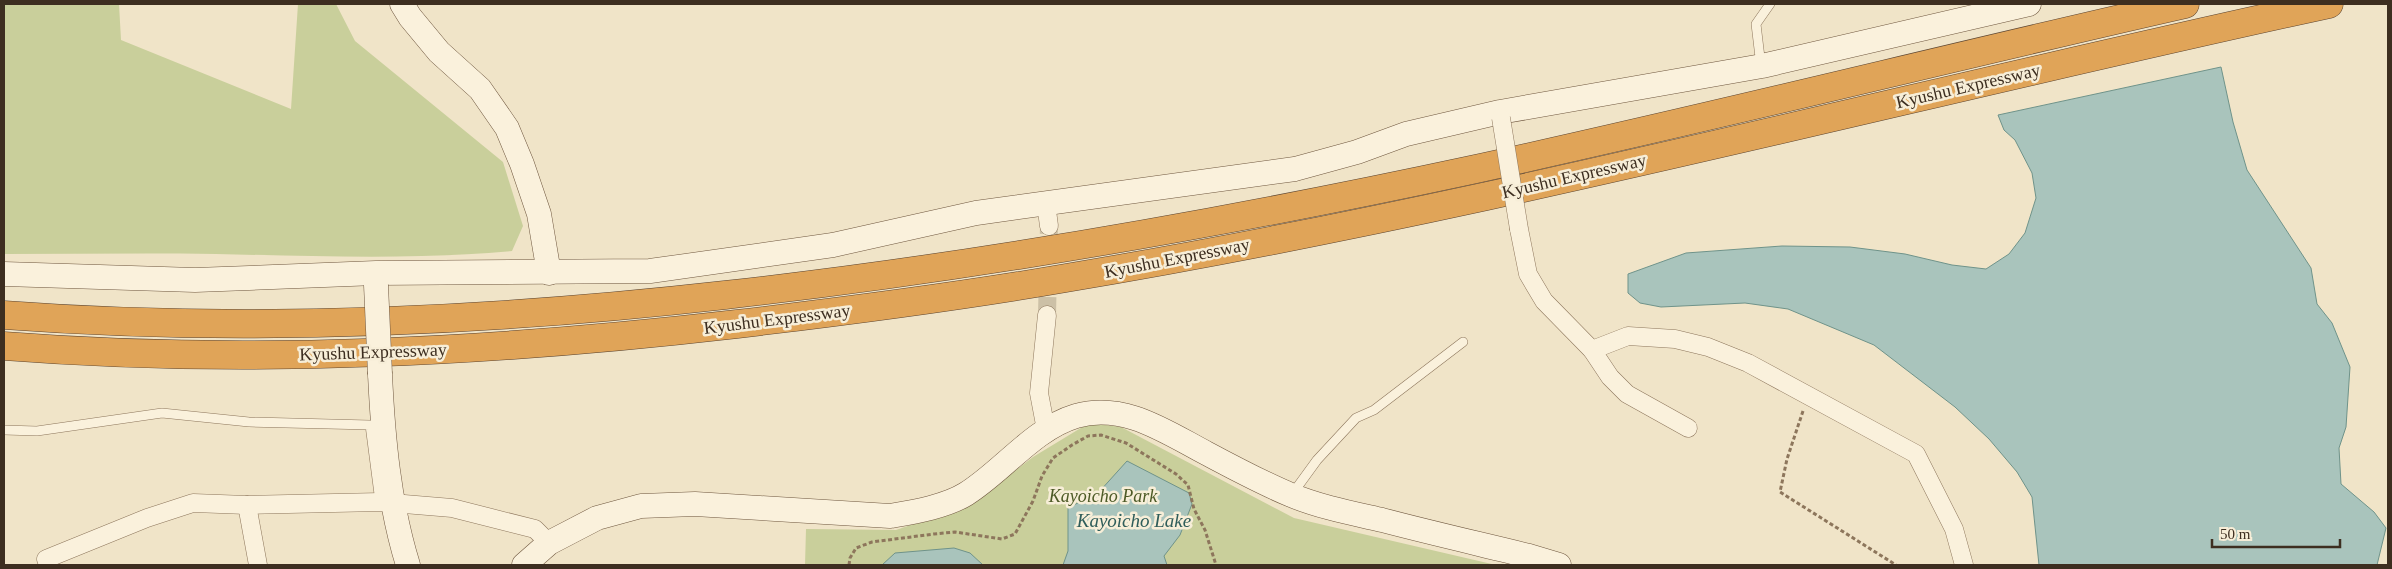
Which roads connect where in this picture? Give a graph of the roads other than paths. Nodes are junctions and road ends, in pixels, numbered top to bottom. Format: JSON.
{"nodes":[{"id":1,"x":402,"y":4,"type":"edge"},
{"id":2,"x":1770,"y":4,"type":"edge"},
{"id":3,"x":2029,"y":4,"type":"edge"},
{"id":4,"x":2186,"y":4,"type":"edge"},
{"id":5,"x":2329,"y":4,"type":"edge"},
{"id":6,"x":1762,"y":66,"type":"junction"},
{"id":7,"x":1500,"y":115,"type":"junction"},
{"id":8,"x":1046,"y":203,"type":"junction"},
{"id":9,"x":1049,"y":226,"type":"tunnel mouth"},
{"id":10,"x":549,"y":273,"type":"junction"},
{"id":11,"x":4,"y":274,"type":"edge"},
{"id":12,"x":376,"y":279,"type":"junction"},
{"id":13,"x":4,"y":315,"type":"edge"},
{"id":14,"x":1047,"y":315,"type":"tunnel mouth"},
{"id":15,"x":1463,"y":342,"type":"dead end"},
{"id":16,"x":4,"y":346,"type":"edge"},
{"id":17,"x":1592,"y":350,"type":"junction"},
{"id":18,"x":1688,"y":428,"type":"dead end"},
{"id":19,"x":4,"y":430,"type":"edge"},
{"id":20,"x":1046,"y":430,"type":"junction"},
{"id":21,"x":1292,"y":495,"type":"junction"},
{"id":22,"x":387,"y":502,"type":"junction"},
{"id":23,"x":247,"y":505,"type":"junction"},
{"id":24,"x":549,"y":543,"type":"junction"},
{"id":25,"x":48,"y":565,"type":"edge"},
{"id":26,"x":258,"y":565,"type":"edge"},
{"id":27,"x":408,"y":565,"type":"edge"},
{"id":28,"x":524,"y":565,"type":"edge"},
{"id":29,"x":1559,"y":565,"type":"edge"},
{"id":30,"x":1964,"y":565,"type":"edge"}],
"edges":[{"from":1,"to":10,"type":"street"},
{"from":2,"to":6,"type":"lane"},
{"from":3,"to":6,"type":"street"},
{"from":4,"to":13,"type":"highway","name":"Kyushu Expressway"},
{"from":5,"to":16,"type":"highway","name":"Kyushu Expressway"},
{"from":6,"to":7,"type":"street"},
{"from":7,"to":8,"type":"street"},
{"from":7,"to":17,"type":"street","bridge":true},
{"from":8,"to":9,"type":"street"},
{"from":8,"to":10,"type":"street"},
{"from":10,"to":12,"type":"street"},
{"from":11,"to":12,"type":"street"},
{"from":12,"to":22,"type":"street","bridge":true},
{"from":14,"to":20,"type":"street"},
{"from":15,"to":21,"type":"lane"},
{"from":17,"to":18,"type":"street"},
{"from":17,"to":30,"type":"street"},
{"from":19,"to":22,"type":"lane"},
{"from":20,"to":21,"type":"street"},
{"from":20,"to":24,"type":"street"},
{"from":21,"to":29,"type":"street"},
{"from":22,"to":23,"type":"street"},
{"from":22,"to":24,"type":"street"},
{"from":22,"to":27,"type":"street"},
{"from":23,"to":25,"type":"street"},
{"from":23,"to":26,"type":"street"},
{"from":24,"to":28,"type":"street"}]}
